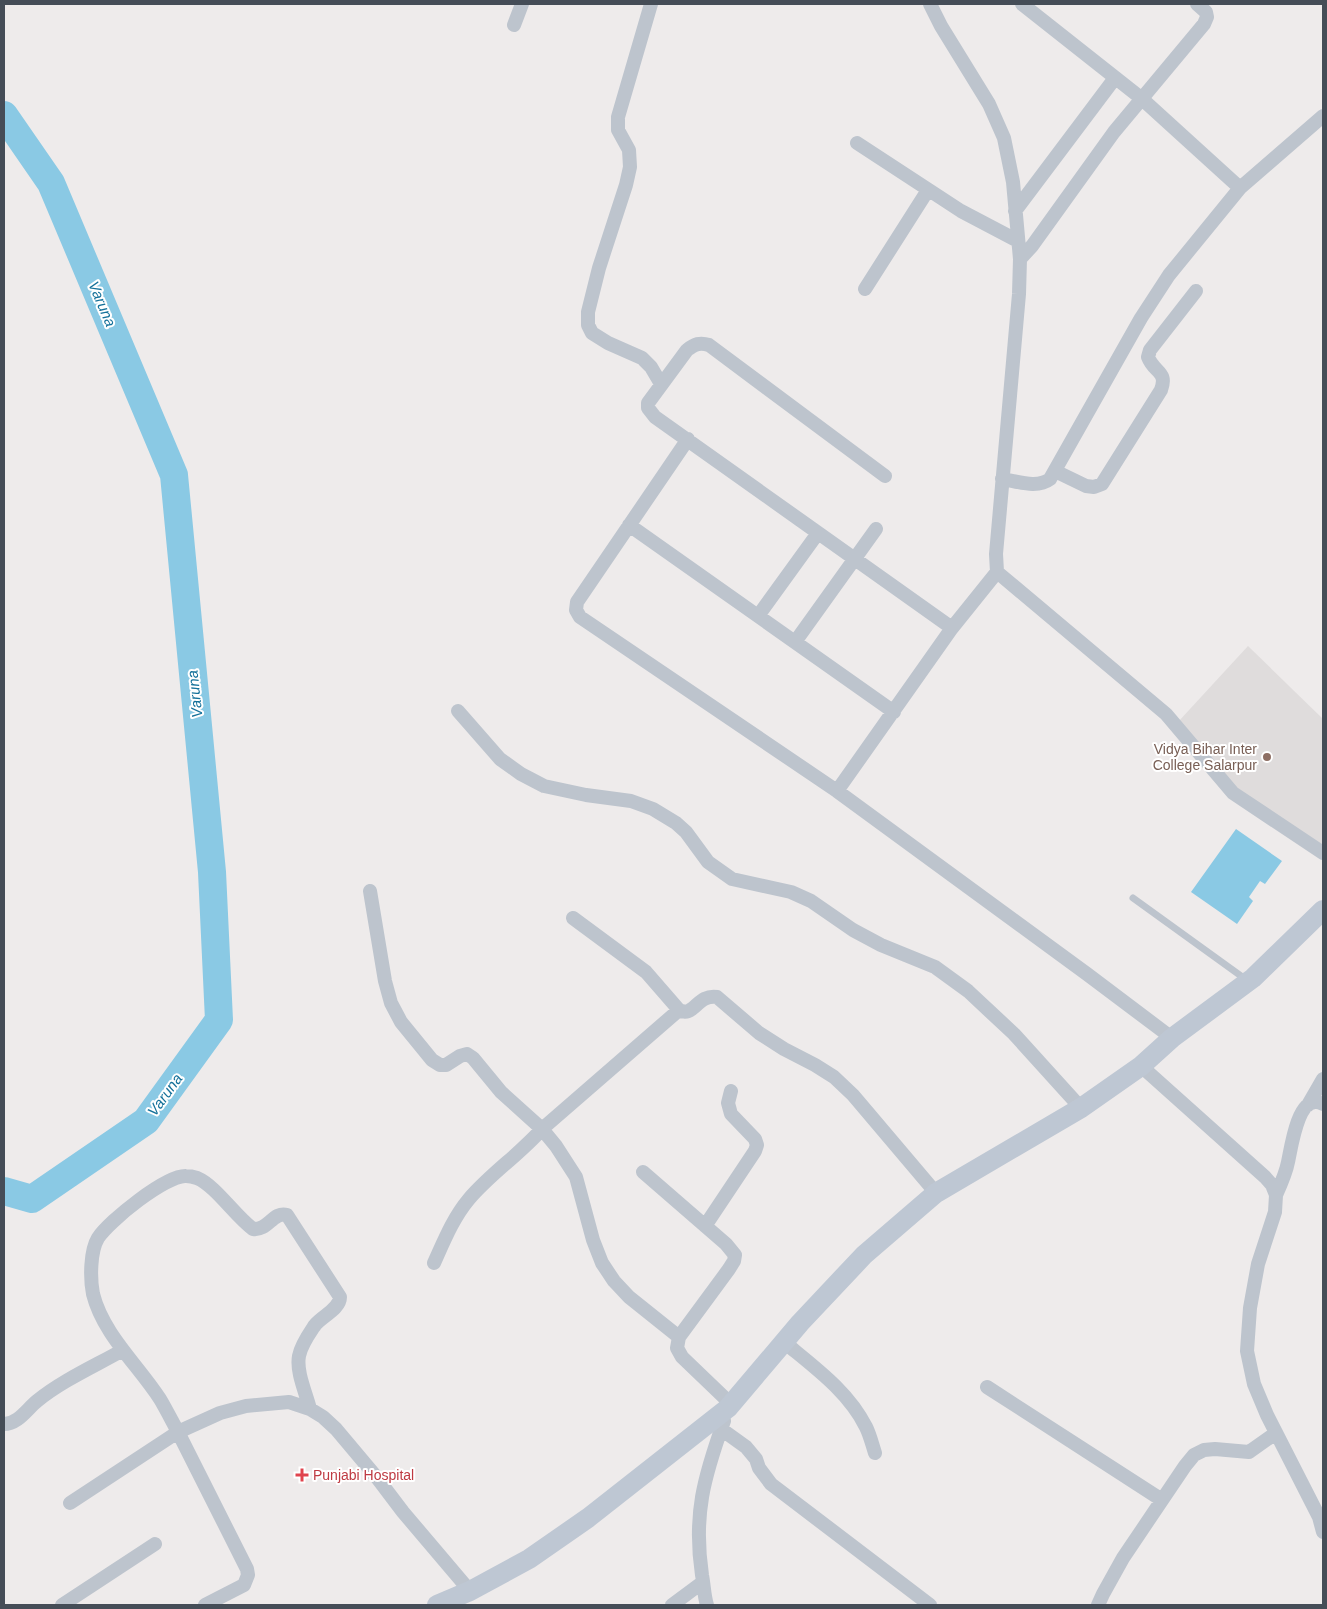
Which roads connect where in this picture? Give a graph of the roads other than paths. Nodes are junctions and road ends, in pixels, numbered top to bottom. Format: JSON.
{"nodes":[{"id":1,"x":522,"y":4,"type":"edge"},
{"id":2,"x":650,"y":4,"type":"edge"},
{"id":3,"x":930,"y":4,"type":"edge"},
{"id":4,"x":1022,"y":4,"type":"edge"},
{"id":5,"x":1197,"y":4,"type":"edge"},
{"id":6,"x":514,"y":25,"type":"dead end"},
{"id":7,"x":1116,"y":78,"type":"junction"},
{"id":8,"x":1141,"y":98,"type":"junction"},
{"id":9,"x":1321,"y":121,"type":"edge"},
{"id":10,"x":857,"y":143,"type":"dead end"},
{"id":11,"x":1240,"y":188,"type":"junction"},
{"id":12,"x":928,"y":190,"type":"junction"},
{"id":13,"x":1015,"y":211,"type":"junction"},
{"id":14,"x":1018,"y":241,"type":"junction"},
{"id":15,"x":1020,"y":259,"type":"junction"},
{"id":16,"x":865,"y":289,"type":"dead end"},
{"id":17,"x":1196,"y":291,"type":"dead end"},
{"id":18,"x":661,"y":384,"type":"junction"},
{"id":19,"x":688,"y":439,"type":"junction"},
{"id":20,"x":1055,"y":471,"type":"junction"},
{"id":21,"x":884,"y":476,"type":"dead end"},
{"id":22,"x":1002,"y":479,"type":"junction"},
{"id":23,"x":629,"y":525,"type":"junction"},
{"id":24,"x":876,"y":529,"type":"dead end"},
{"id":25,"x":818,"y":533,"type":"junction"},
{"id":26,"x":855,"y":560,"type":"junction"},
{"id":27,"x":997,"y":572,"type":"junction"},
{"id":28,"x":758,"y":616,"type":"junction"},
{"id":29,"x":952,"y":628,"type":"junction"},
{"id":30,"x":795,"y":642,"type":"junction"},
{"id":31,"x":458,"y":711,"type":"dead end"},
{"id":32,"x":894,"y":712,"type":"junction"},
{"id":33,"x":837,"y":791,"type":"junction"},
{"id":34,"x":1323,"y":853,"type":"edge"},
{"id":35,"x":370,"y":892,"type":"dead end"},
{"id":36,"x":1133,"y":898,"type":"dead end"},
{"id":37,"x":1323,"y":910,"type":"edge"},
{"id":38,"x":573,"y":918,"type":"dead end"},
{"id":39,"x":1248,"y":981,"type":"junction"},
{"id":40,"x":679,"y":1010,"type":"junction"},
{"id":41,"x":1172,"y":1038,"type":"junction"},
{"id":42,"x":1141,"y":1066,"type":"junction"},
{"id":43,"x":1323,"y":1080,"type":"edge"},
{"id":44,"x":731,"y":1091,"type":"dead end"},
{"id":45,"x":1308,"y":1104,"type":"junction"},
{"id":46,"x":1323,"y":1104,"type":"edge"},
{"id":47,"x":1081,"y":1108,"type":"junction"},
{"id":48,"x":542,"y":1129,"type":"junction"},
{"id":49,"x":643,"y":1172,"type":"dead end"},
{"id":50,"x":936,"y":1193,"type":"junction"},
{"id":51,"x":1276,"y":1195,"type":"junction"},
{"id":52,"x":705,"y":1226,"type":"junction"},
{"id":53,"x":434,"y":1263,"type":"dead end"},
{"id":54,"x":679,"y":1337,"type":"junction"},
{"id":55,"x":784,"y":1342,"type":"junction"},
{"id":56,"x":123,"y":1350,"type":"junction"},
{"id":57,"x":987,"y":1387,"type":"dead end"},
{"id":58,"x":730,"y":1406,"type":"junction"},
{"id":59,"x":310,"y":1408,"type":"junction"},
{"id":60,"x":4,"y":1424,"type":"edge"},
{"id":61,"x":721,"y":1429,"type":"junction"},
{"id":62,"x":178,"y":1432,"type":"junction"},
{"id":63,"x":1276,"y":1433,"type":"junction"},
{"id":64,"x":875,"y":1453,"type":"dead end"},
{"id":65,"x":1162,"y":1500,"type":"junction"},
{"id":66,"x":70,"y":1503,"type":"dead end"},
{"id":67,"x":1323,"y":1532,"type":"edge"},
{"id":68,"x":155,"y":1544,"type":"dead end"},
{"id":69,"x":703,"y":1582,"type":"junction"},
{"id":70,"x":470,"y":1591,"type":"junction"},
{"id":71,"x":62,"y":1605,"type":"edge"},
{"id":72,"x":205,"y":1605,"type":"edge"},
{"id":73,"x":437,"y":1605,"type":"edge"},
{"id":74,"x":672,"y":1605,"type":"edge"},
{"id":75,"x":708,"y":1605,"type":"edge"},
{"id":76,"x":930,"y":1605,"type":"edge"},
{"id":77,"x":1098,"y":1605,"type":"edge"}],
"edges":[{"from":1,"to":6,"type":"street"},
{"from":2,"to":18,"type":"street"},
{"from":3,"to":13,"type":"street"},
{"from":4,"to":7,"type":"street"},
{"from":5,"to":8,"type":"street"},
{"from":7,"to":8,"type":"street"},
{"from":7,"to":13,"type":"street"},
{"from":8,"to":11,"type":"street"},
{"from":8,"to":15,"type":"street"},
{"from":9,"to":11,"type":"street"},
{"from":10,"to":12,"type":"street"},
{"from":11,"to":20,"type":"street"},
{"from":12,"to":14,"type":"street"},
{"from":12,"to":16,"type":"street"},
{"from":13,"to":14,"type":"street"},
{"from":14,"to":15,"type":"street"},
{"from":15,"to":22,"type":"street"},
{"from":17,"to":20,"type":"street"},
{"from":18,"to":19,"type":"street"},
{"from":18,"to":21,"type":"street"},
{"from":19,"to":23,"type":"street"},
{"from":19,"to":25,"type":"street"},
{"from":20,"to":22,"type":"street"},
{"from":22,"to":27,"type":"street"},
{"from":23,"to":28,"type":"street"},
{"from":23,"to":33,"type":"street"},
{"from":24,"to":26,"type":"street"},
{"from":25,"to":26,"type":"street"},
{"from":25,"to":28,"type":"street"},
{"from":26,"to":29,"type":"street"},
{"from":26,"to":30,"type":"street"},
{"from":27,"to":29,"type":"street"},
{"from":27,"to":34,"type":"street"},
{"from":28,"to":30,"type":"street"},
{"from":29,"to":32,"type":"street"},
{"from":30,"to":32,"type":"street"},
{"from":31,"to":47,"type":"street"},
{"from":32,"to":33,"type":"street"},
{"from":33,"to":41,"type":"street"},
{"from":35,"to":48,"type":"street"},
{"from":36,"to":39,"type":"lane"},
{"from":37,"to":39,"type":"street"},
{"from":38,"to":40,"type":"street"},
{"from":39,"to":41,"type":"street"},
{"from":40,"to":48,"type":"street"},
{"from":40,"to":50,"type":"street"},
{"from":41,"to":42,"type":"street"},
{"from":42,"to":47,"type":"street"},
{"from":42,"to":51,"type":"street"},
{"from":43,"to":45,"type":"street"},
{"from":44,"to":52,"type":"street"},
{"from":45,"to":46,"type":"street"},
{"from":45,"to":51,"type":"street"},
{"from":47,"to":50,"type":"street"},
{"from":48,"to":53,"type":"street"},
{"from":48,"to":54,"type":"street"},
{"from":49,"to":52,"type":"street"},
{"from":50,"to":55,"type":"street"},
{"from":51,"to":63,"type":"street"},
{"from":52,"to":54,"type":"street"},
{"from":54,"to":58,"type":"street"},
{"from":55,"to":58,"type":"street"},
{"from":55,"to":64,"type":"street"},
{"from":56,"to":59,"type":"street"},
{"from":56,"to":60,"type":"street"},
{"from":56,"to":62,"type":"street"},
{"from":57,"to":65,"type":"street"},
{"from":58,"to":61,"type":"street"},
{"from":58,"to":70,"type":"street"},
{"from":59,"to":62,"type":"street"},
{"from":59,"to":70,"type":"street"},
{"from":61,"to":69,"type":"street"},
{"from":61,"to":76,"type":"street"},
{"from":62,"to":66,"type":"street"},
{"from":62,"to":72,"type":"street"},
{"from":63,"to":65,"type":"street"},
{"from":63,"to":67,"type":"street"},
{"from":65,"to":77,"type":"street"},
{"from":68,"to":71,"type":"street"},
{"from":69,"to":74,"type":"street"},
{"from":69,"to":75,"type":"street"},
{"from":70,"to":73,"type":"street"}]}
